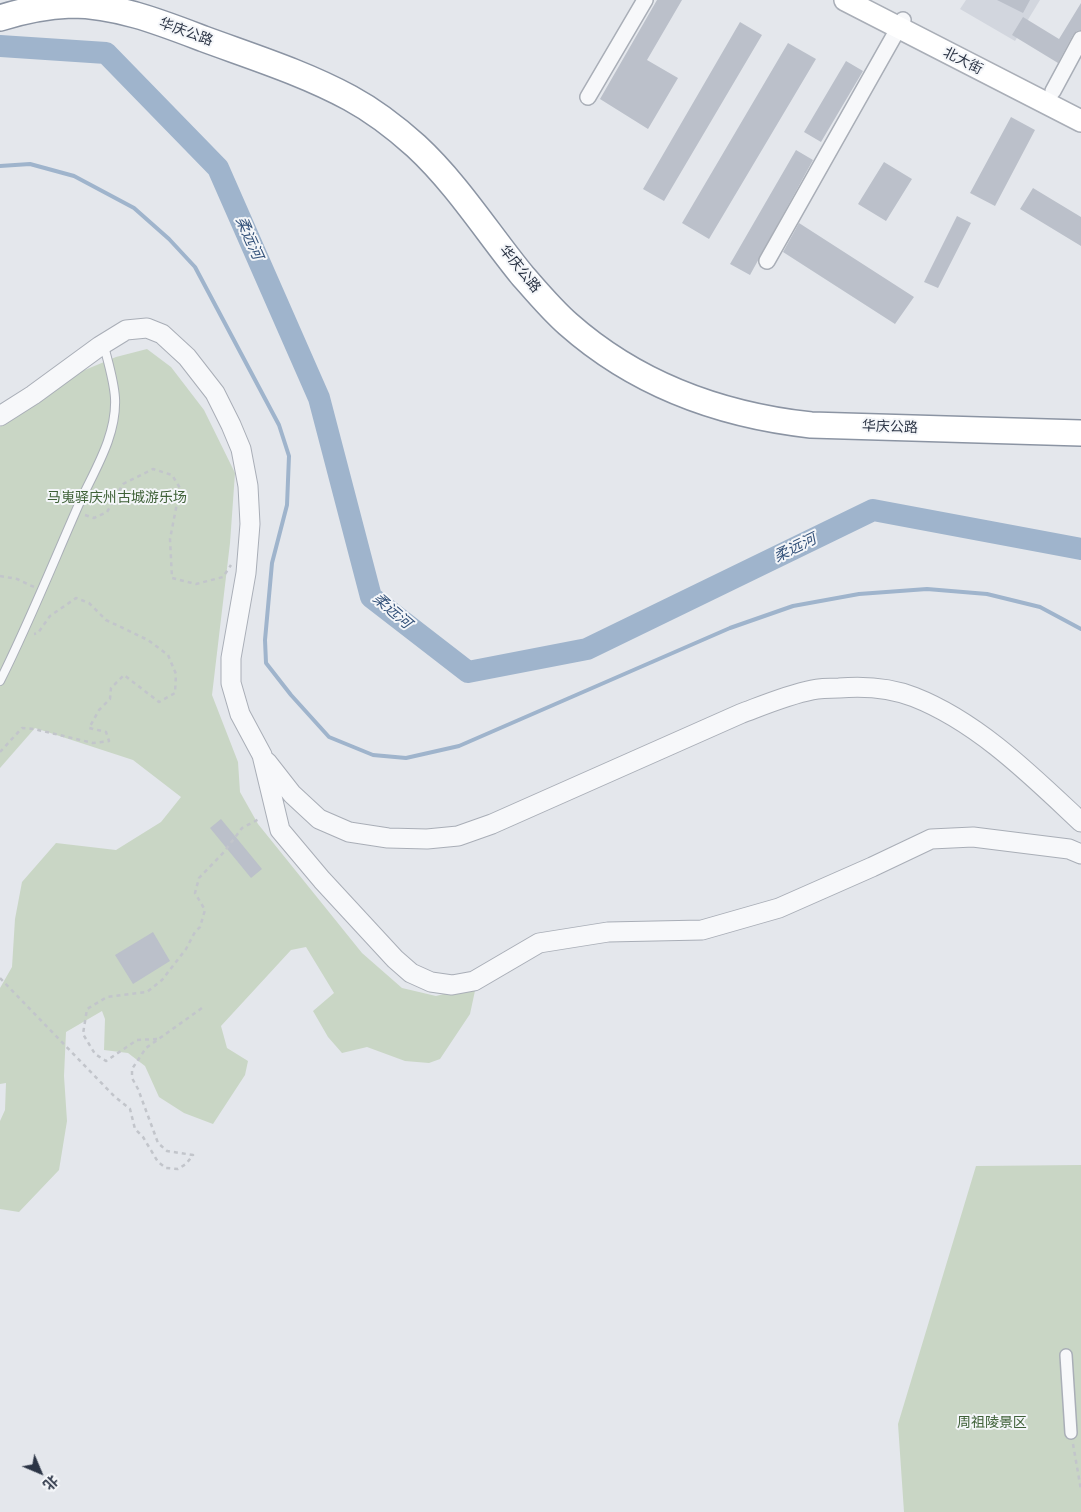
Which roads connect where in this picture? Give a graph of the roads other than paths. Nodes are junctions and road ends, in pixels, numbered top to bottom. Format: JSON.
{"nodes":[{"id":1,"x":63,"y":0,"type":"edge"},
{"id":2,"x":85,"y":0,"type":"edge"},
{"id":3,"x":646,"y":0,"type":"edge"},
{"id":4,"x":844,"y":0,"type":"edge"},
{"id":5,"x":869,"y":0,"type":"edge"},
{"id":6,"x":0,"y":11,"type":"edge"},
{"id":7,"x":0,"y":18,"type":"edge"},
{"id":8,"x":901,"y":23,"type":"junction"},
{"id":9,"x":1081,"y":39,"type":"edge"},
{"id":10,"x":1053,"y":91,"type":"junction"},
{"id":11,"x":588,"y":96,"type":"dead end"},
{"id":12,"x":1081,"y":105,"type":"edge"},
{"id":13,"x":1081,"y":121,"type":"edge"},
{"id":14,"x":767,"y":261,"type":"dead end"},
{"id":15,"x":104,"y":344,"type":"junction"},
{"id":16,"x":0,"y":416,"type":"edge"},
{"id":17,"x":1081,"y":426,"type":"edge"},
{"id":18,"x":1081,"y":433,"type":"edge"},
{"id":19,"x":0,"y":681,"type":"edge"},
{"id":20,"x":262,"y":755,"type":"junction"},
{"id":21,"x":1081,"y":822,"type":"edge"},
{"id":22,"x":1081,"y":854,"type":"edge"},
{"id":23,"x":1066,"y":1355,"type":"dead end"},
{"id":24,"x":1071,"y":1433,"type":"road end"}],
"edges":[{"from":1,"to":6,"type":"highway"},
{"from":2,"to":17,"type":"highway","name":"华庆公路"},
{"from":3,"to":11,"type":"street"},
{"from":4,"to":8,"type":"main road","name":"北大街"},
{"from":5,"to":8,"type":"main road","name":"北大街"},
{"from":7,"to":18,"type":"highway","name":"华庆公路"},
{"from":8,"to":10,"type":"main road","name":"北大街"},
{"from":8,"to":13,"type":"main road","name":"北大街"},
{"from":8,"to":14,"type":"street"},
{"from":9,"to":10,"type":"street"},
{"from":10,"to":12,"type":"main road","name":"北大街"},
{"from":15,"to":16,"type":"street"},
{"from":15,"to":19,"type":"lane"},
{"from":15,"to":20,"type":"street"},
{"from":20,"to":21,"type":"street"},
{"from":20,"to":22,"type":"street"},
{"from":23,"to":24,"type":"street"}]}
